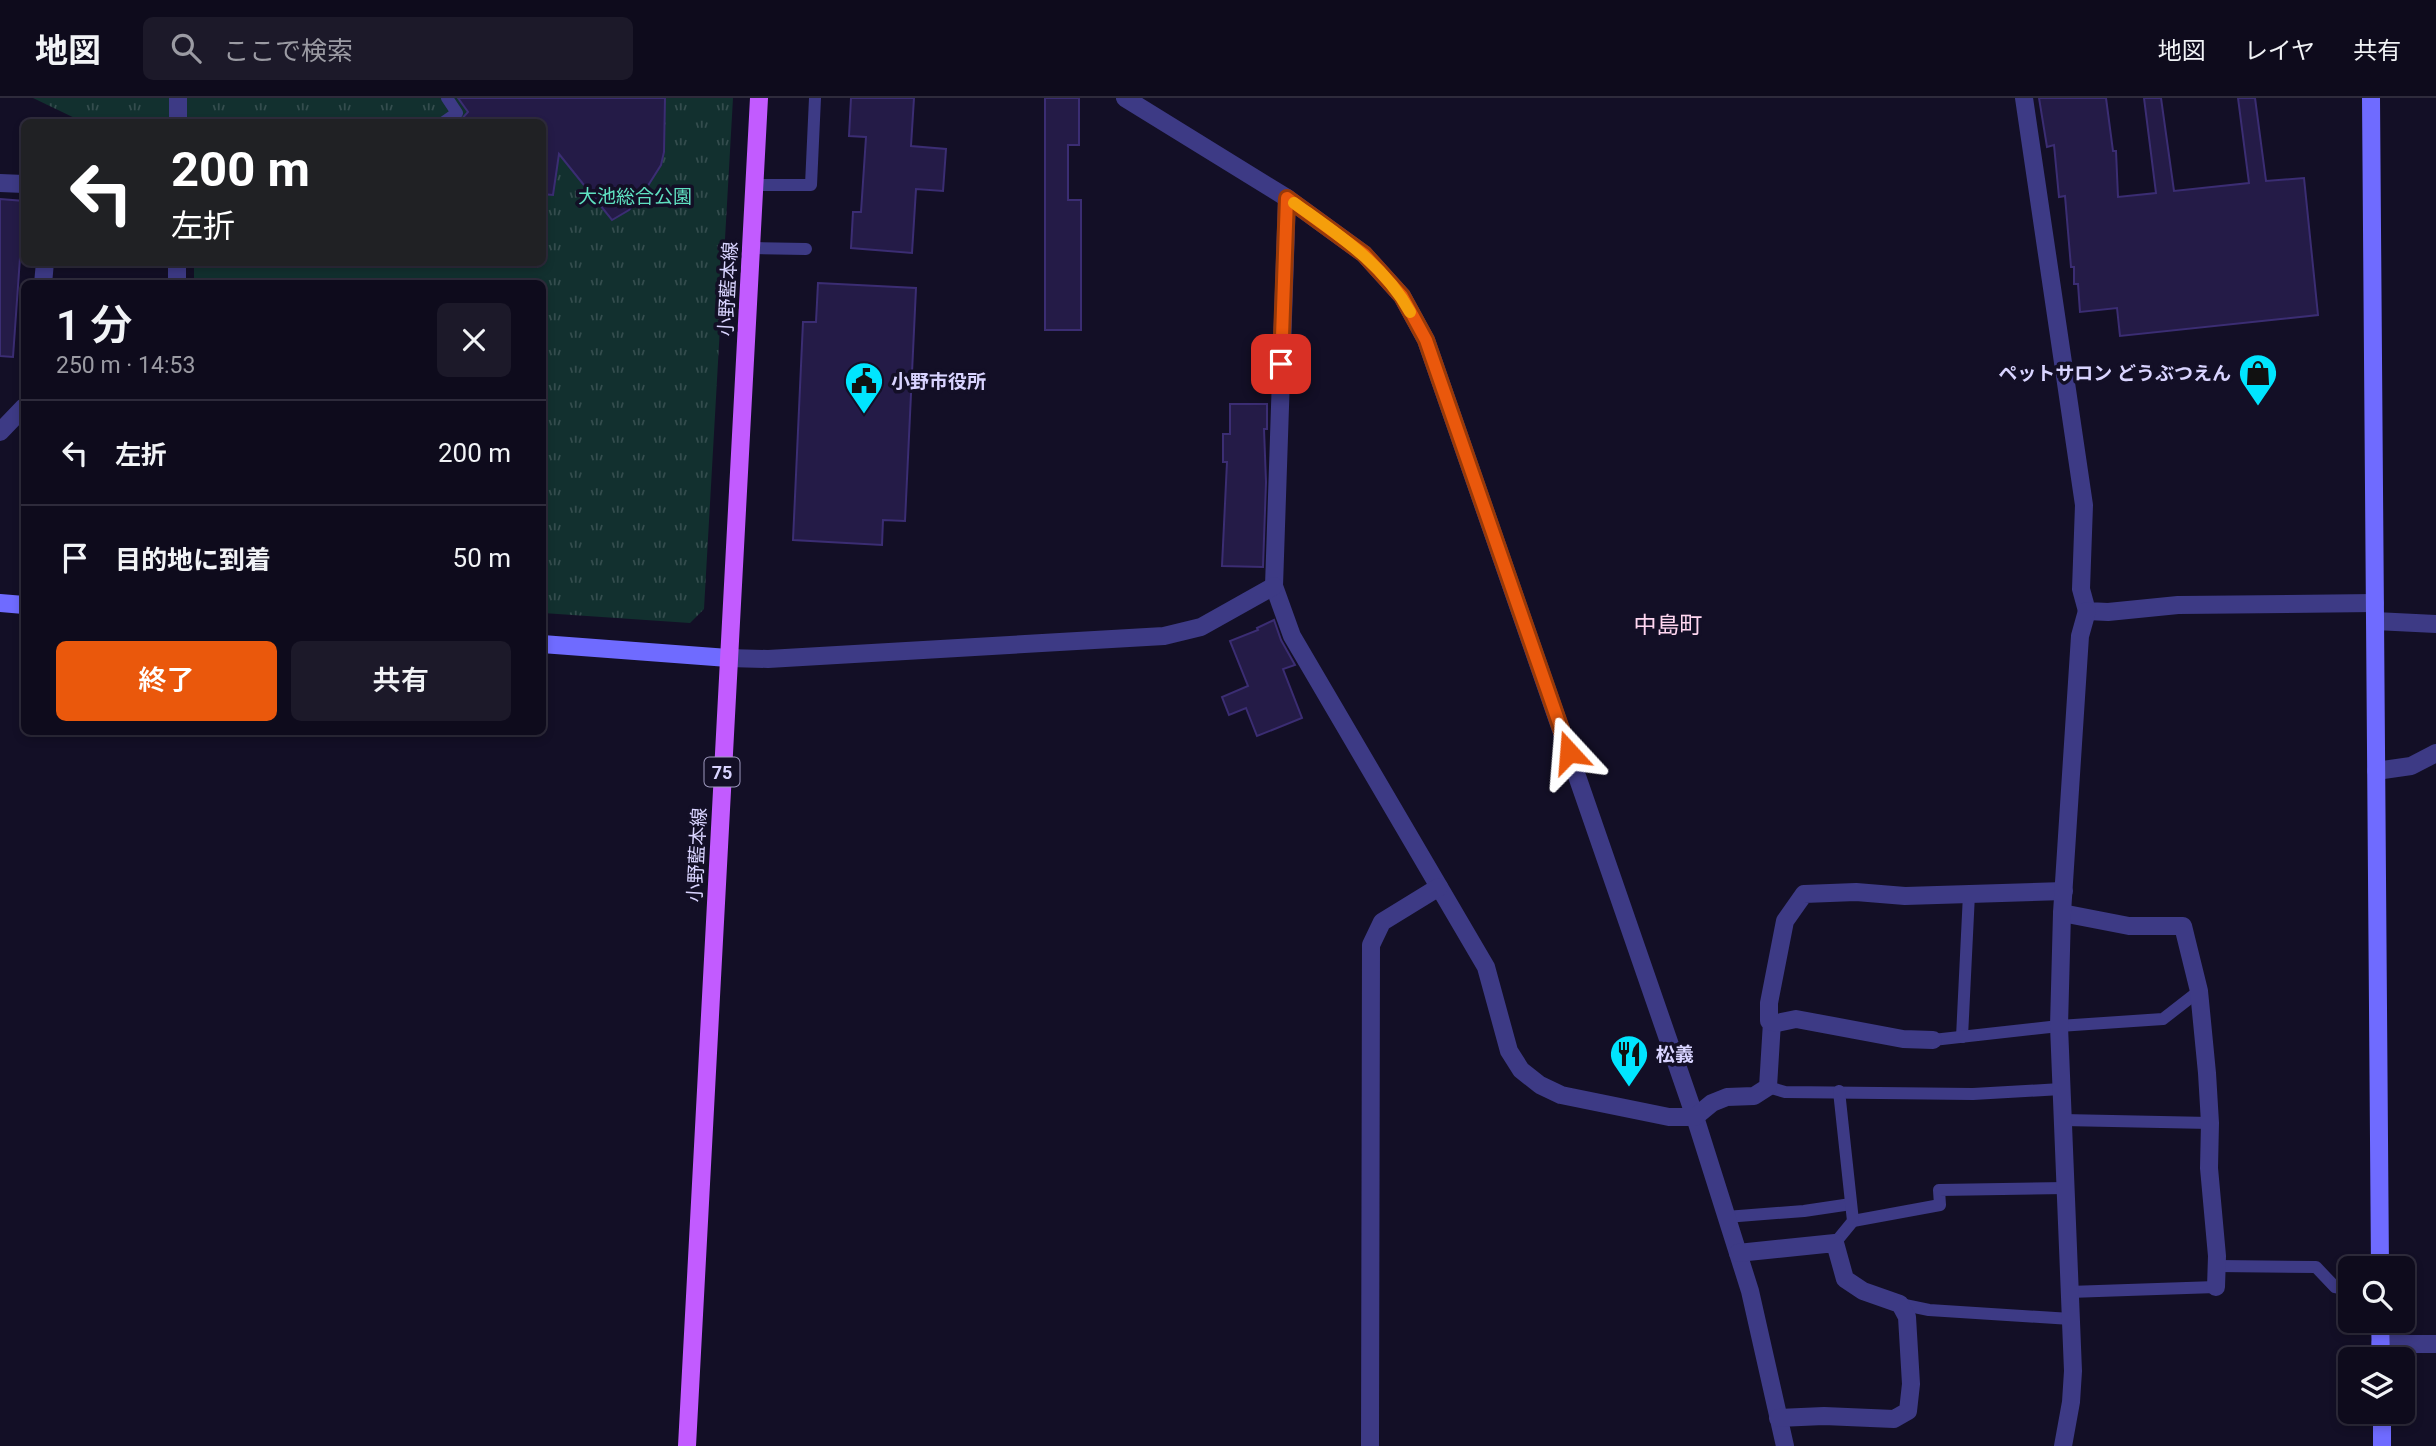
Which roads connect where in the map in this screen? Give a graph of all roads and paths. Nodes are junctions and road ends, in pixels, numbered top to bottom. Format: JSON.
{"nodes":[{"id":1,"x":178,"y":98,"type":"edge"},
{"id":2,"x":447,"y":98,"type":"edge"},
{"id":3,"x":760,"y":98,"type":"edge"},
{"id":4,"x":815,"y":98,"type":"edge"},
{"id":5,"x":1125,"y":98,"type":"edge"},
{"id":6,"x":2024,"y":98,"type":"edge"},
{"id":7,"x":2371,"y":98,"type":"edge"},
{"id":8,"x":178,"y":119,"type":"edge"},
{"id":9,"x":448,"y":119,"type":"edge"},
{"id":10,"x":0,"y":183,"type":"edge"},
{"id":11,"x":21,"y":184,"type":"edge"},
{"id":12,"x":755,"y":185,"type":"junction"},
{"id":13,"x":1287,"y":198,"type":"junction"},
{"id":14,"x":752,"y":248,"type":"junction"},
{"id":15,"x":806,"y":249,"type":"dead end"},
{"id":16,"x":21,"y":410,"type":"edge"},
{"id":17,"x":0,"y":432,"type":"edge"},
{"id":18,"x":1274,"y":586,"type":"junction"},
{"id":19,"x":0,"y":603,"type":"edge"},
{"id":20,"x":21,"y":605,"type":"edge"},
{"id":21,"x":2087,"y":611,"type":"junction"},
{"id":22,"x":2375,"y":612,"type":"junction"},
{"id":23,"x":2436,"y":624,"type":"edge"},
{"id":24,"x":546,"y":644,"type":"edge"},
{"id":25,"x":728,"y":658,"type":"junction"},
{"id":26,"x":2436,"y":753,"type":"edge"},
{"id":27,"x":2376,"y":771,"type":"junction"},
{"id":28,"x":1440,"y":887,"type":"junction"},
{"id":29,"x":2064,"y":891,"type":"junction"},
{"id":30,"x":1969,"y":894,"type":"junction"},
{"id":31,"x":2062,"y":913,"type":"junction"},
{"id":32,"x":2199,"y":991,"type":"junction"},
{"id":33,"x":1772,"y":1022,"type":"junction"},
{"id":34,"x":2059,"y":1026,"type":"junction"},
{"id":35,"x":1962,"y":1037,"type":"junction"},
{"id":36,"x":1933,"y":1040,"type":"joint"},
{"id":37,"x":1768,"y":1087,"type":"junction"},
{"id":38,"x":2061,"y":1090,"type":"junction"},
{"id":39,"x":1839,"y":1091,"type":"junction"},
{"id":40,"x":1695,"y":1116,"type":"junction"},
{"id":41,"x":2063,"y":1120,"type":"junction"},
{"id":42,"x":2210,"y":1123,"type":"junction"},
{"id":43,"x":2066,"y":1188,"type":"junction"},
{"id":44,"x":1851,"y":1204,"type":"junction"},
{"id":45,"x":1726,"y":1217,"type":"junction"},
{"id":46,"x":1853,"y":1221,"type":"junction"},
{"id":47,"x":1835,"y":1243,"type":"junction"},
{"id":48,"x":1738,"y":1253,"type":"junction"},
{"id":49,"x":2380,"y":1256,"type":"edge"},
{"id":50,"x":2217,"y":1266,"type":"junction"},
{"id":51,"x":2216,"y":1287,"type":"joint"},
{"id":52,"x":2338,"y":1288,"type":"edge"},
{"id":53,"x":2070,"y":1292,"type":"junction"},
{"id":54,"x":1900,"y":1304,"type":"junction"},
{"id":55,"x":2071,"y":1320,"type":"junction"},
{"id":56,"x":2436,"y":1344,"type":"edge"},
{"id":57,"x":2415,"y":1347,"type":"edge"},
{"id":58,"x":1779,"y":1418,"type":"junction"},
{"id":59,"x":2382,"y":1424,"type":"edge"},
{"id":60,"x":687,"y":1446,"type":"edge"},
{"id":61,"x":1370,"y":1446,"type":"edge"},
{"id":62,"x":1785,"y":1446,"type":"edge"},
{"id":63,"x":2063,"y":1446,"type":"edge"},
{"id":64,"x":2382,"y":1446,"type":"edge"}],
"edges":[{"from":1,"to":8,"type":"street"},
{"from":2,"to":9,"type":"lane"},
{"from":3,"to":12,"type":"main road","name":"小野藍本線","number":"75"},
{"from":4,"to":12,"type":"lane"},
{"from":5,"to":13,"type":"street"},
{"from":6,"to":21,"type":"street"},
{"from":7,"to":22,"type":"street"},
{"from":10,"to":11,"type":"street"},
{"from":12,"to":14,"type":"main road","name":"小野藍本線","number":"75"},
{"from":13,"to":18,"type":"street"},
{"from":13,"to":40,"type":"street"},
{"from":14,"to":15,"type":"lane"},
{"from":14,"to":25,"type":"main road","name":"小野藍本線","number":"75"},
{"from":16,"to":17,"type":"street"},
{"from":18,"to":25,"type":"street"},
{"from":18,"to":28,"type":"street"},
{"from":19,"to":20,"type":"street"},
{"from":21,"to":22,"type":"street"},
{"from":21,"to":29,"type":"street"},
{"from":22,"to":23,"type":"street"},
{"from":22,"to":27,"type":"street"},
{"from":24,"to":25,"type":"street"},
{"from":25,"to":60,"type":"main road","name":"小野藍本線","number":"75"},
{"from":26,"to":27,"type":"street"},
{"from":27,"to":49,"type":"street"},
{"from":28,"to":40,"type":"street"},
{"from":28,"to":61,"type":"street"},
{"from":29,"to":30,"type":"street"},
{"from":29,"to":31,"type":"street"},
{"from":30,"to":33,"type":"street"},
{"from":30,"to":35,"type":"lane"},
{"from":31,"to":32,"type":"street"},
{"from":31,"to":34,"type":"street"},
{"from":32,"to":34,"type":"lane"},
{"from":32,"to":42,"type":"street"},
{"from":33,"to":36,"type":"street"},
{"from":33,"to":37,"type":"street"},
{"from":34,"to":35,"type":"lane"},
{"from":34,"to":38,"type":"street"},
{"from":35,"to":36,"type":"lane"},
{"from":37,"to":39,"type":"lane"},
{"from":37,"to":40,"type":"street"},
{"from":38,"to":39,"type":"lane"},
{"from":38,"to":41,"type":"street"},
{"from":39,"to":44,"type":"lane"},
{"from":40,"to":45,"type":"street"},
{"from":41,"to":42,"type":"lane"},
{"from":41,"to":43,"type":"street"},
{"from":42,"to":50,"type":"street"},
{"from":43,"to":46,"type":"lane"},
{"from":43,"to":53,"type":"street"},
{"from":44,"to":45,"type":"lane"},
{"from":44,"to":46,"type":"lane"},
{"from":45,"to":48,"type":"street"},
{"from":46,"to":47,"type":"lane"},
{"from":47,"to":48,"type":"street"},
{"from":47,"to":54,"type":"street"},
{"from":48,"to":58,"type":"street"},
{"from":50,"to":51,"type":"street"},
{"from":50,"to":52,"type":"lane"},
{"from":51,"to":53,"type":"lane"},
{"from":53,"to":55,"type":"street"},
{"from":54,"to":55,"type":"lane"},
{"from":54,"to":58,"type":"street"},
{"from":55,"to":63,"type":"street"},
{"from":56,"to":57,"type":"street"},
{"from":58,"to":62,"type":"street"},
{"from":59,"to":64,"type":"street"}]}
